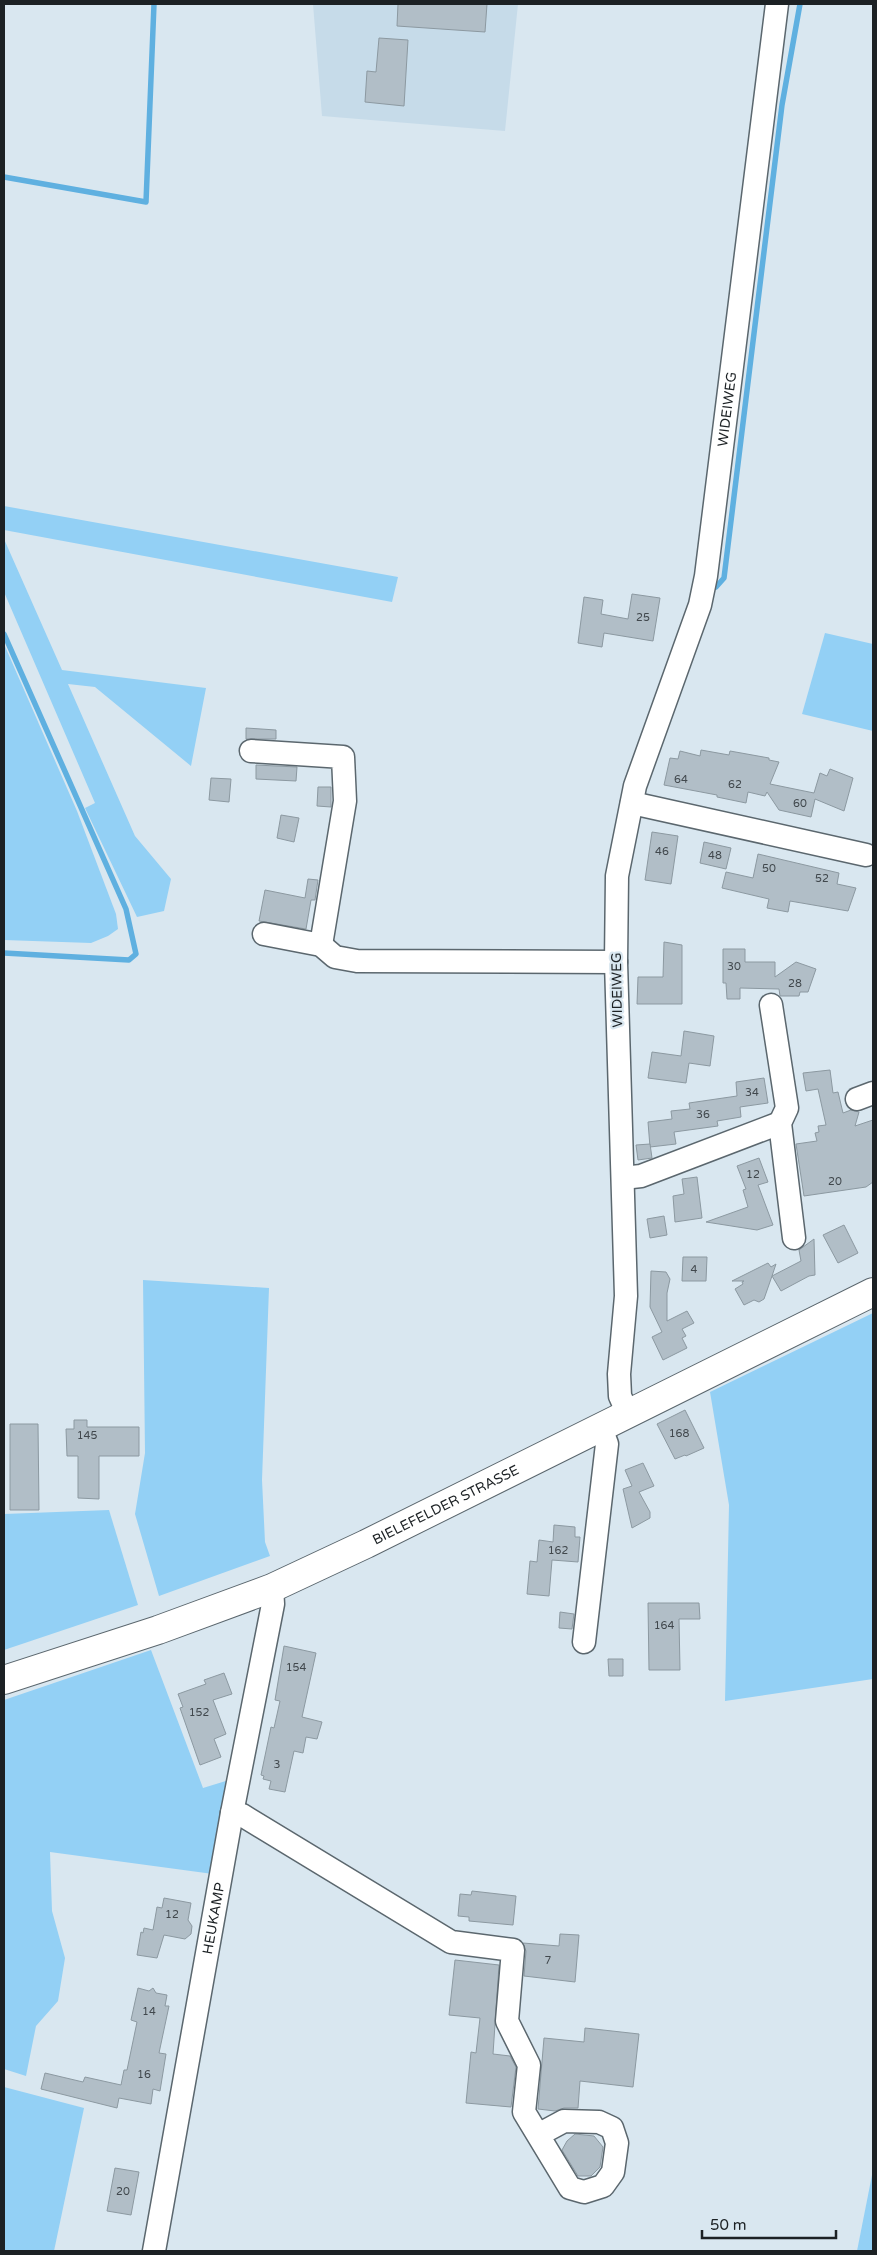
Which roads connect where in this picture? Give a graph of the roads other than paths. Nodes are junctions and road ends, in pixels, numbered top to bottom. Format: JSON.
{"nodes":[{"id":1,"x":777,"y":4,"type":"edge"},
{"id":2,"x":251,"y":751,"type":"dead end"},
{"id":3,"x":632,"y":803,"type":"junction"},
{"id":4,"x":866,"y":855,"type":"dead end"},
{"id":5,"x":264,"y":934,"type":"dead end"},
{"id":6,"x":321,"y":945,"type":"junction"},
{"id":7,"x":616,"y":962,"type":"junction"},
{"id":8,"x":771,"y":1005,"type":"dead end"},
{"id":9,"x":780,"y":1123,"type":"junction"},
{"id":10,"x":623,"y":1178,"type":"junction"},
{"id":11,"x":794,"y":1238,"type":"dead end"},
{"id":12,"x":873,"y":1292,"type":"edge"},
{"id":13,"x":628,"y":1414,"type":"junction"},
{"id":14,"x":601,"y":1428,"type":"junction"},
{"id":15,"x":272,"y":1588,"type":"junction"},
{"id":16,"x":584,"y":1642,"type":"dead end"},
{"id":17,"x":4,"y":1680,"type":"edge"},
{"id":18,"x":232,"y":1813,"type":"junction"},
{"id":19,"x":538,"y":2136,"type":"dead end"},
{"id":20,"x":154,"y":2251,"type":"edge"}],
"edges":[{"from":1,"to":3,"type":"street","name":"WIDEIWEG"},
{"from":2,"to":6,"type":"street"},
{"from":3,"to":4,"type":"street"},
{"from":3,"to":7,"type":"street","name":"WIDEIWEG"},
{"from":5,"to":6,"type":"street"},
{"from":6,"to":7,"type":"street"},
{"from":7,"to":10,"type":"street","name":"WIDEIWEG"},
{"from":8,"to":9,"type":"street"},
{"from":9,"to":10,"type":"street"},
{"from":9,"to":11,"type":"street"},
{"from":10,"to":13,"type":"street","name":"WIDEIWEG"},
{"from":12,"to":13,"type":"main road","name":"BIELEFELDER STRASSE"},
{"from":13,"to":14,"type":"main road","name":"BIELEFELDER STRASSE"},
{"from":14,"to":15,"type":"main road","name":"BIELEFELDER STRASSE"},
{"from":14,"to":16,"type":"street"},
{"from":15,"to":17,"type":"main road","name":"BIELEFELDER STRASSE"},
{"from":15,"to":18,"type":"street","name":"HEUKAMP"},
{"from":18,"to":19,"type":"street"},
{"from":18,"to":20,"type":"street","name":"HEUKAMP"}]}
